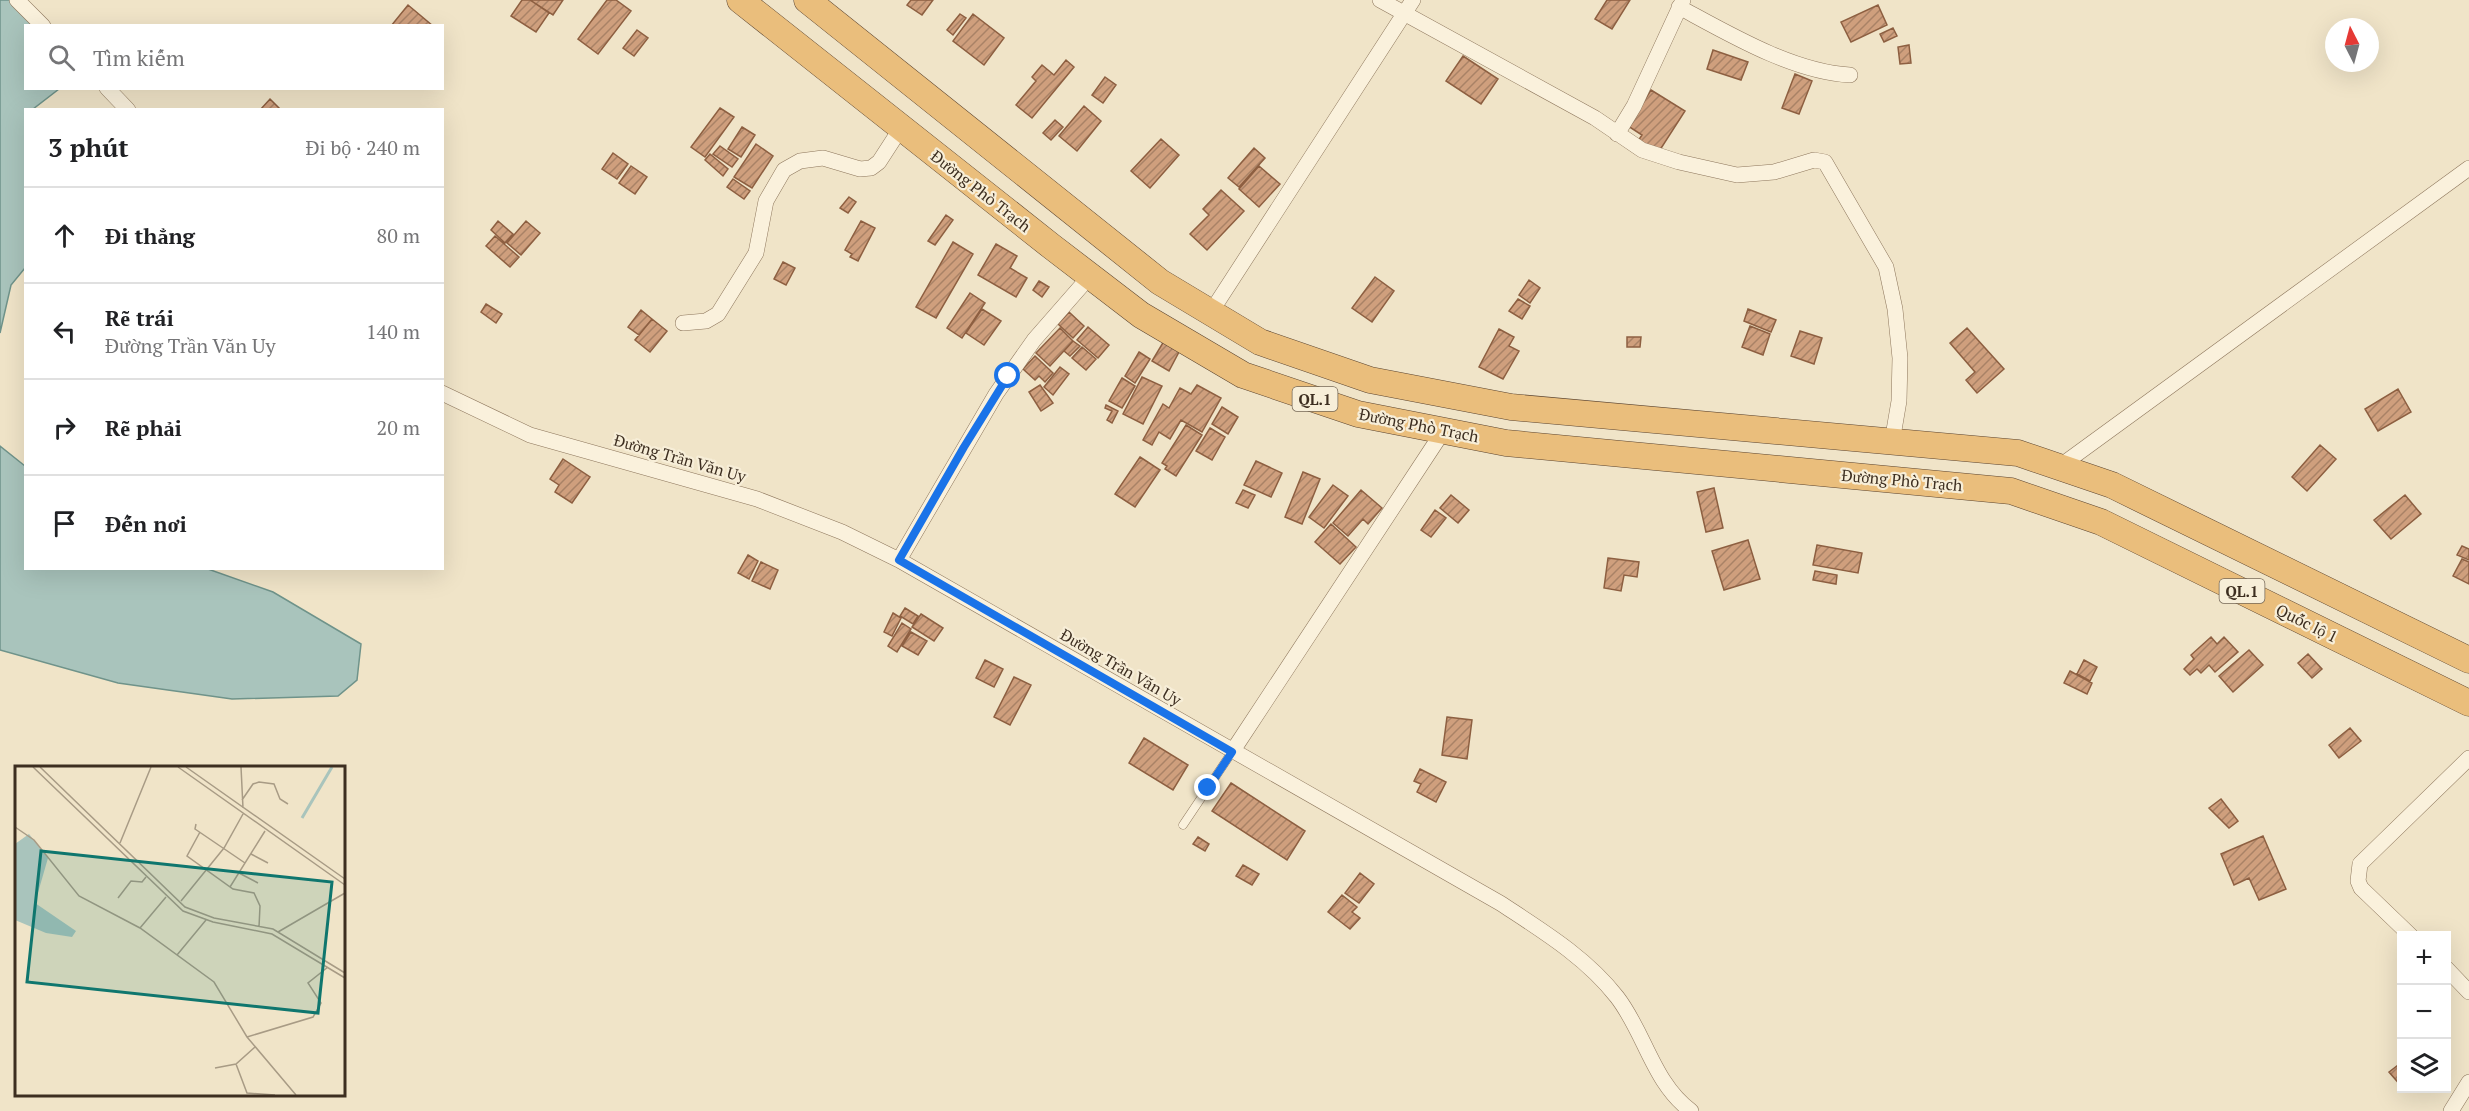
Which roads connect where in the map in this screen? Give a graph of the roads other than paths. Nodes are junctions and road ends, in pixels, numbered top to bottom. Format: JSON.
{"nodes":[{"id":1,"x":17,"y":0,"type":"edge"},
{"id":2,"x":740,"y":0,"type":"edge"},
{"id":3,"x":807,"y":0,"type":"edge"},
{"id":4,"x":1380,"y":0,"type":"edge"},
{"id":5,"x":1413,"y":0,"type":"edge"},
{"id":6,"x":1681,"y":3,"type":"edge"},
{"id":7,"x":1404,"y":14,"type":"junction"},
{"id":8,"x":41,"y":24,"type":"edge"},
{"id":9,"x":1850,"y":75,"type":"dead end"},
{"id":10,"x":109,"y":90,"type":"edge"},
{"id":11,"x":126,"y":108,"type":"edge"},
{"id":12,"x":901,"y":128,"type":"junction"},
{"id":13,"x":1617,"y":134,"type":"junction"},
{"id":14,"x":2469,"y":168,"type":"edge"},
{"id":15,"x":1090,"y":276,"type":"junction"},
{"id":16,"x":1211,"y":312,"type":"junction"},
{"id":17,"x":683,"y":323,"type":"dead end"},
{"id":18,"x":444,"y":394,"type":"edge"},
{"id":19,"x":1444,"y":430,"type":"junction"},
{"id":20,"x":1892,"y":442,"type":"junction"},
{"id":21,"x":2059,"y":467,"type":"junction"},
{"id":22,"x":2011,"y":491,"type":"joint"},
{"id":23,"x":899,"y":560,"type":"junction"},
{"id":24,"x":2469,"y":660,"type":"edge"},
{"id":25,"x":2469,"y":703,"type":"edge"},
{"id":26,"x":1232,"y":752,"type":"junction"},
{"id":27,"x":2469,"y":758,"type":"edge"},
{"id":28,"x":1183,"y":825,"type":"dead end"},
{"id":29,"x":2406,"y":931,"type":"edge"},
{"id":30,"x":2451,"y":974,"type":"edge"},
{"id":31,"x":2469,"y":992,"type":"edge"},
{"id":32,"x":2469,"y":1082,"type":"edge"},
{"id":33,"x":1691,"y":1111,"type":"edge"},
{"id":34,"x":2451,"y":1111,"type":"edge"}],
"edges":[{"from":1,"to":8,"type":"street"},
{"from":2,"to":12,"type":"highway","name":"Đường Phò Trạch","number":"QL.1"},
{"from":3,"to":16,"type":"highway","number":"QL.1"},
{"from":4,"to":7,"type":"street"},
{"from":5,"to":7,"type":"street"},
{"from":6,"to":9,"type":"street"},
{"from":6,"to":13,"type":"street"},
{"from":7,"to":13,"type":"street"},
{"from":7,"to":16,"type":"street"},
{"from":10,"to":11,"type":"street"},
{"from":12,"to":15,"type":"highway","name":"Đường Phò Trạch","number":"QL.1"},
{"from":12,"to":17,"type":"street"},
{"from":13,"to":20,"type":"street"},
{"from":14,"to":21,"type":"street"},
{"from":15,"to":19,"type":"highway","name":"Đường Phò Trạch","number":"QL.1"},
{"from":15,"to":23,"type":"street"},
{"from":16,"to":20,"type":"highway","number":"QL.1"},
{"from":18,"to":23,"type":"street","name":"Đường Trần Văn Uy"},
{"from":19,"to":22,"type":"highway","name":"Đường Phò Trạch","number":"QL.1"},
{"from":19,"to":26,"type":"street"},
{"from":20,"to":21,"type":"highway","number":"QL.1"},
{"from":21,"to":24,"type":"highway","number":"QL.1"},
{"from":22,"to":25,"type":"highway","name":"Quốc lộ 1","number":"QL.1"},
{"from":23,"to":26,"type":"street","name":"Đường Trần Văn Uy"},
{"from":26,"to":28,"type":"lane"},
{"from":26,"to":33,"type":"street","name":"Đường Trần Văn Uy"},
{"from":27,"to":29,"type":"street"},
{"from":30,"to":31,"type":"street"},
{"from":32,"to":34,"type":"street"}]}
